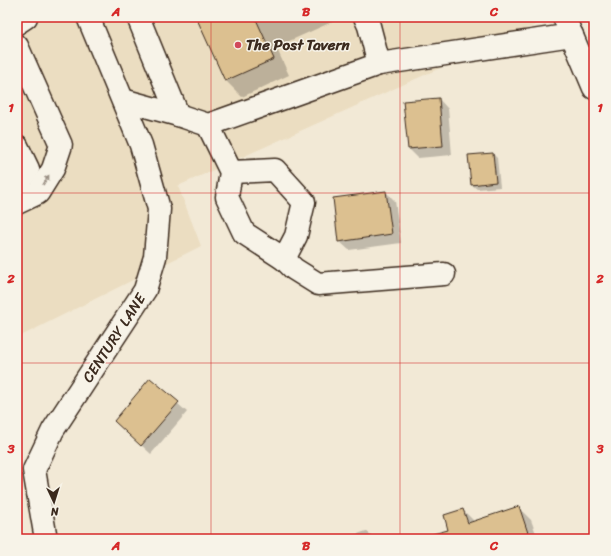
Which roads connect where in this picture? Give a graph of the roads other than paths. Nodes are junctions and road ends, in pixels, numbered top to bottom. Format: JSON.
{"nodes":[{"id":1,"x":26,"y":17,"type":"edge"},
{"id":2,"x":88,"y":17,"type":"edge"},
{"id":3,"x":138,"y":17,"type":"edge"},
{"id":4,"x":365,"y":17,"type":"edge"},
{"id":5,"x":17,"y":24,"type":"edge"},
{"id":6,"x":568,"y":26,"type":"edge"},
{"id":7,"x":17,"y":46,"type":"edge"},
{"id":8,"x":379,"y":64,"type":"junction"},
{"id":9,"x":594,"y":88,"type":"edge"},
{"id":10,"x":123,"y":100,"type":"junction"},
{"id":11,"x":178,"y":115,"type":"junction"},
{"id":12,"x":208,"y":125,"type":"junction"},
{"id":13,"x":17,"y":146,"type":"edge"},
{"id":14,"x":231,"y":172,"type":"junction"},
{"id":15,"x":17,"y":182,"type":"edge"},
{"id":16,"x":17,"y":203,"type":"edge"},
{"id":17,"x":284,"y":259,"type":"junction"},
{"id":18,"x":444,"y":274,"type":"dead end"},
{"id":19,"x":46,"y":539,"type":"edge"}],
"edges":[{"from":1,"to":5,"type":"street"},
{"from":2,"to":10,"type":"street","name":"CENTURY LANE"},
{"from":3,"to":11,"type":"street"},
{"from":4,"to":8,"type":"street"},
{"from":6,"to":8,"type":"street"},
{"from":6,"to":9,"type":"street"},
{"from":16,"to":7,"type":"street","one_way":true},
{"from":8,"to":12,"type":"street"},
{"from":10,"to":11,"type":"street"},
{"from":10,"to":19,"type":"street","name":"CENTURY LANE"},
{"from":11,"to":12,"type":"street"},
{"from":12,"to":14,"type":"street"},
{"from":13,"to":15,"type":"street"},
{"from":14,"to":17,"type":"street"},
{"from":14,"to":17,"type":"street"},
{"from":17,"to":18,"type":"street"}]}
